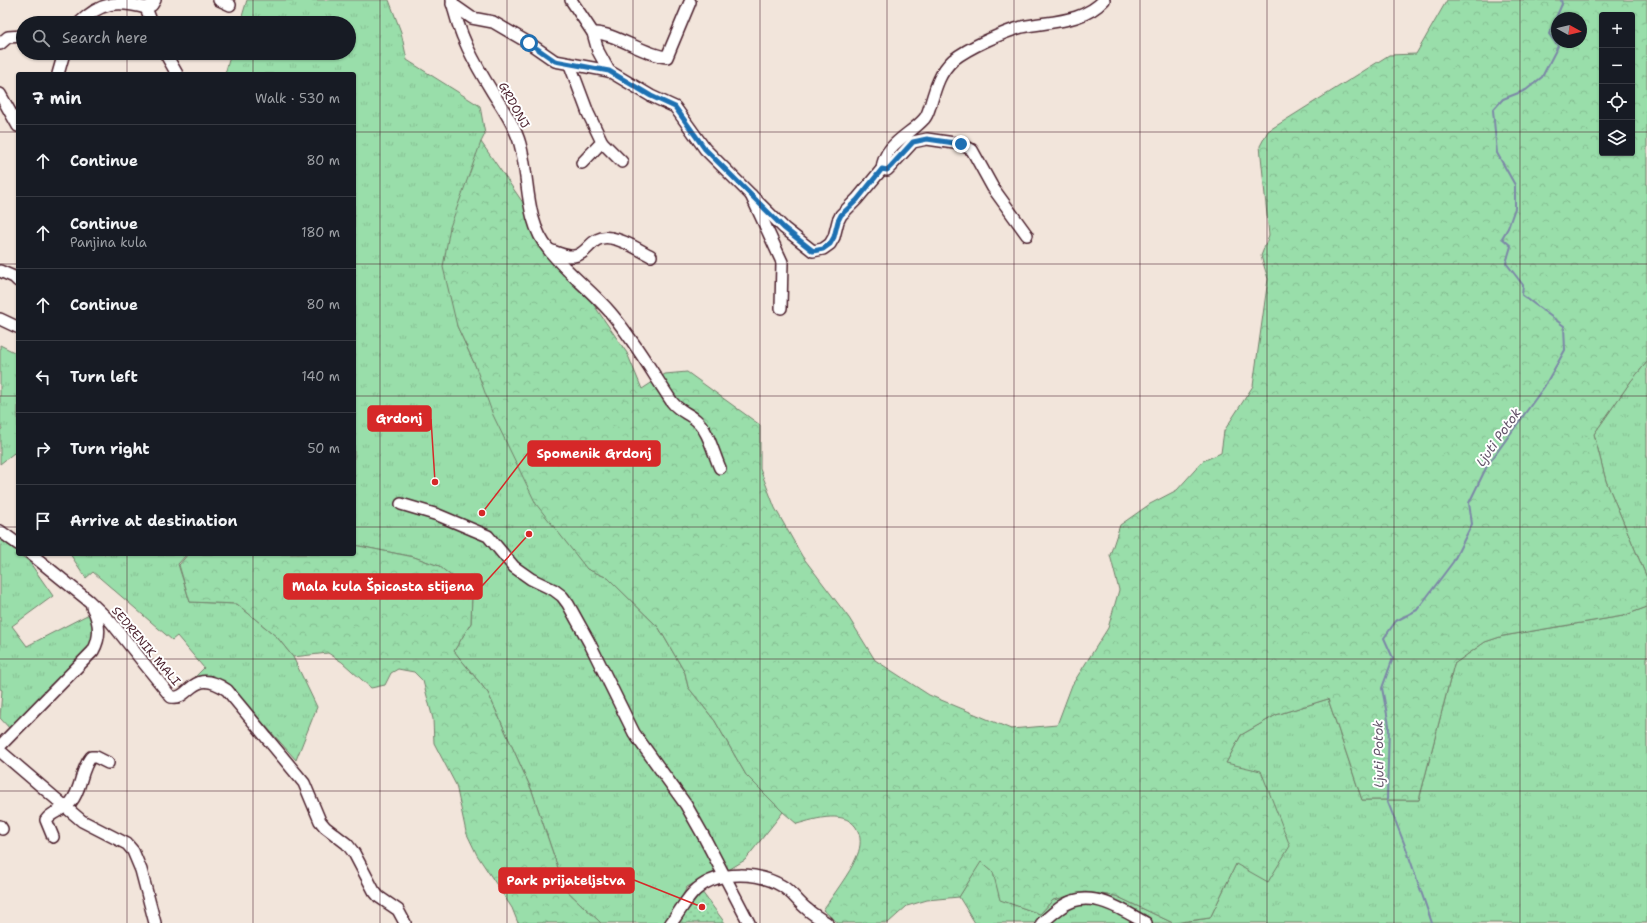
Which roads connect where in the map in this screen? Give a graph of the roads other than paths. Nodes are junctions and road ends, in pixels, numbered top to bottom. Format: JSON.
{"nodes":[{"id":1,"x":155,"y":0,"type":"edge"},
{"id":2,"x":219,"y":0,"type":"edge"},
{"id":3,"x":571,"y":0,"type":"edge"},
{"id":4,"x":1104,"y":0,"type":"edge"},
{"id":5,"x":452,"y":2,"type":"edge"},
{"id":6,"x":690,"y":2,"type":"dead end"},
{"id":7,"x":230,"y":5,"type":"dead end"},
{"id":8,"x":146,"y":8,"type":"junction"},
{"id":9,"x":86,"y":16,"type":"edge"},
{"id":10,"x":149,"y":16,"type":"edge"},
{"id":11,"x":593,"y":33,"type":"junction"},
{"id":12,"x":16,"y":36,"type":"edge"},
{"id":13,"x":0,"y":44,"type":"edge"},
{"id":14,"x":62,"y":60,"type":"edge"},
{"id":15,"x":169,"y":60,"type":"edge"},
{"id":16,"x":570,"y":65,"type":"junction"},
{"id":17,"x":609,"y":71,"type":"junction"},
{"id":18,"x":59,"y":72,"type":"edge"},
{"id":19,"x":175,"y":72,"type":"edge"},
{"id":20,"x":0,"y":94,"type":"edge"},
{"id":21,"x":16,"y":122,"type":"edge"},
{"id":22,"x":602,"y":142,"type":"junction"},
{"id":23,"x":622,"y":162,"type":"dead end"},
{"id":24,"x":582,"y":163,"type":"dead end"},
{"id":25,"x":882,"y":169,"type":"junction"},
{"id":26,"x":751,"y":195,"type":"junction"},
{"id":27,"x":1027,"y":235,"type":"dead end"},
{"id":28,"x":548,"y":250,"type":"junction"},
{"id":29,"x":651,"y":256,"type":"dead end"},
{"id":30,"x":0,"y":271,"type":"edge"},
{"id":31,"x":16,"y":279,"type":"edge"},
{"id":32,"x":781,"y":308,"type":"dead end"},
{"id":33,"x":0,"y":319,"type":"edge"},
{"id":34,"x":16,"y":327,"type":"edge"},
{"id":35,"x":720,"y":468,"type":"dead end"},
{"id":36,"x":401,"y":504,"type":"dead end"},
{"id":37,"x":0,"y":531,"type":"edge"},
{"id":38,"x":16,"y":543,"type":"edge"},
{"id":39,"x":34,"y":556,"type":"edge"},
{"id":40,"x":90,"y":601,"type":"junction"},
{"id":41,"x":0,"y":746,"type":"edge"},
{"id":42,"x":0,"y":751,"type":"edge"},
{"id":43,"x":108,"y":763,"type":"dead end"},
{"id":44,"x":66,"y":807,"type":"junction"},
{"id":45,"x":53,"y":836,"type":"dead end"},
{"id":46,"x":724,"y":877,"type":"junction"},
{"id":47,"x":155,"y":923,"type":"edge"},
{"id":48,"x":405,"y":923,"type":"edge"},
{"id":49,"x":671,"y":923,"type":"edge"},
{"id":50,"x":749,"y":923,"type":"edge"},
{"id":51,"x":827,"y":923,"type":"edge"},
{"id":52,"x":1042,"y":923,"type":"edge"},
{"id":53,"x":1146,"y":923,"type":"edge"}],
"edges":[{"from":1,"to":8,"type":"street"},
{"from":2,"to":7,"type":"street"},
{"from":3,"to":11,"type":"street"},
{"from":4,"to":25,"type":"street"},
{"from":5,"to":16,"type":"street"},
{"from":5,"to":28,"type":"street","name":"GRDONJ"},
{"from":6,"to":11,"type":"street"},
{"from":8,"to":9,"type":"street"},
{"from":8,"to":10,"type":"street"},
{"from":11,"to":17,"type":"street"},
{"from":12,"to":13,"type":"street"},
{"from":14,"to":18,"type":"street"},
{"from":15,"to":19,"type":"street"},
{"from":16,"to":17,"type":"street"},
{"from":16,"to":22,"type":"street"},
{"from":17,"to":26,"type":"street"},
{"from":20,"to":21,"type":"street"},
{"from":22,"to":23,"type":"street"},
{"from":22,"to":24,"type":"street"},
{"from":25,"to":26,"type":"street"},
{"from":25,"to":27,"type":"street"},
{"from":26,"to":32,"type":"street"},
{"from":28,"to":29,"type":"street"},
{"from":28,"to":35,"type":"street","name":"GRDONJ"},
{"from":30,"to":31,"type":"street"},
{"from":33,"to":34,"type":"street"},
{"from":36,"to":46,"type":"street"},
{"from":37,"to":38,"type":"street"},
{"from":39,"to":40,"type":"street","name":"SEDRENIK MALI"},
{"from":40,"to":41,"type":"street"},
{"from":40,"to":48,"type":"street","name":"SEDRENIK MALI"},
{"from":42,"to":44,"type":"street"},
{"from":43,"to":44,"type":"street"},
{"from":44,"to":45,"type":"street"},
{"from":44,"to":47,"type":"street"},
{"from":46,"to":49,"type":"street"},
{"from":46,"to":50,"type":"street"},
{"from":46,"to":51,"type":"street"},
{"from":52,"to":53,"type":"street"}]}
